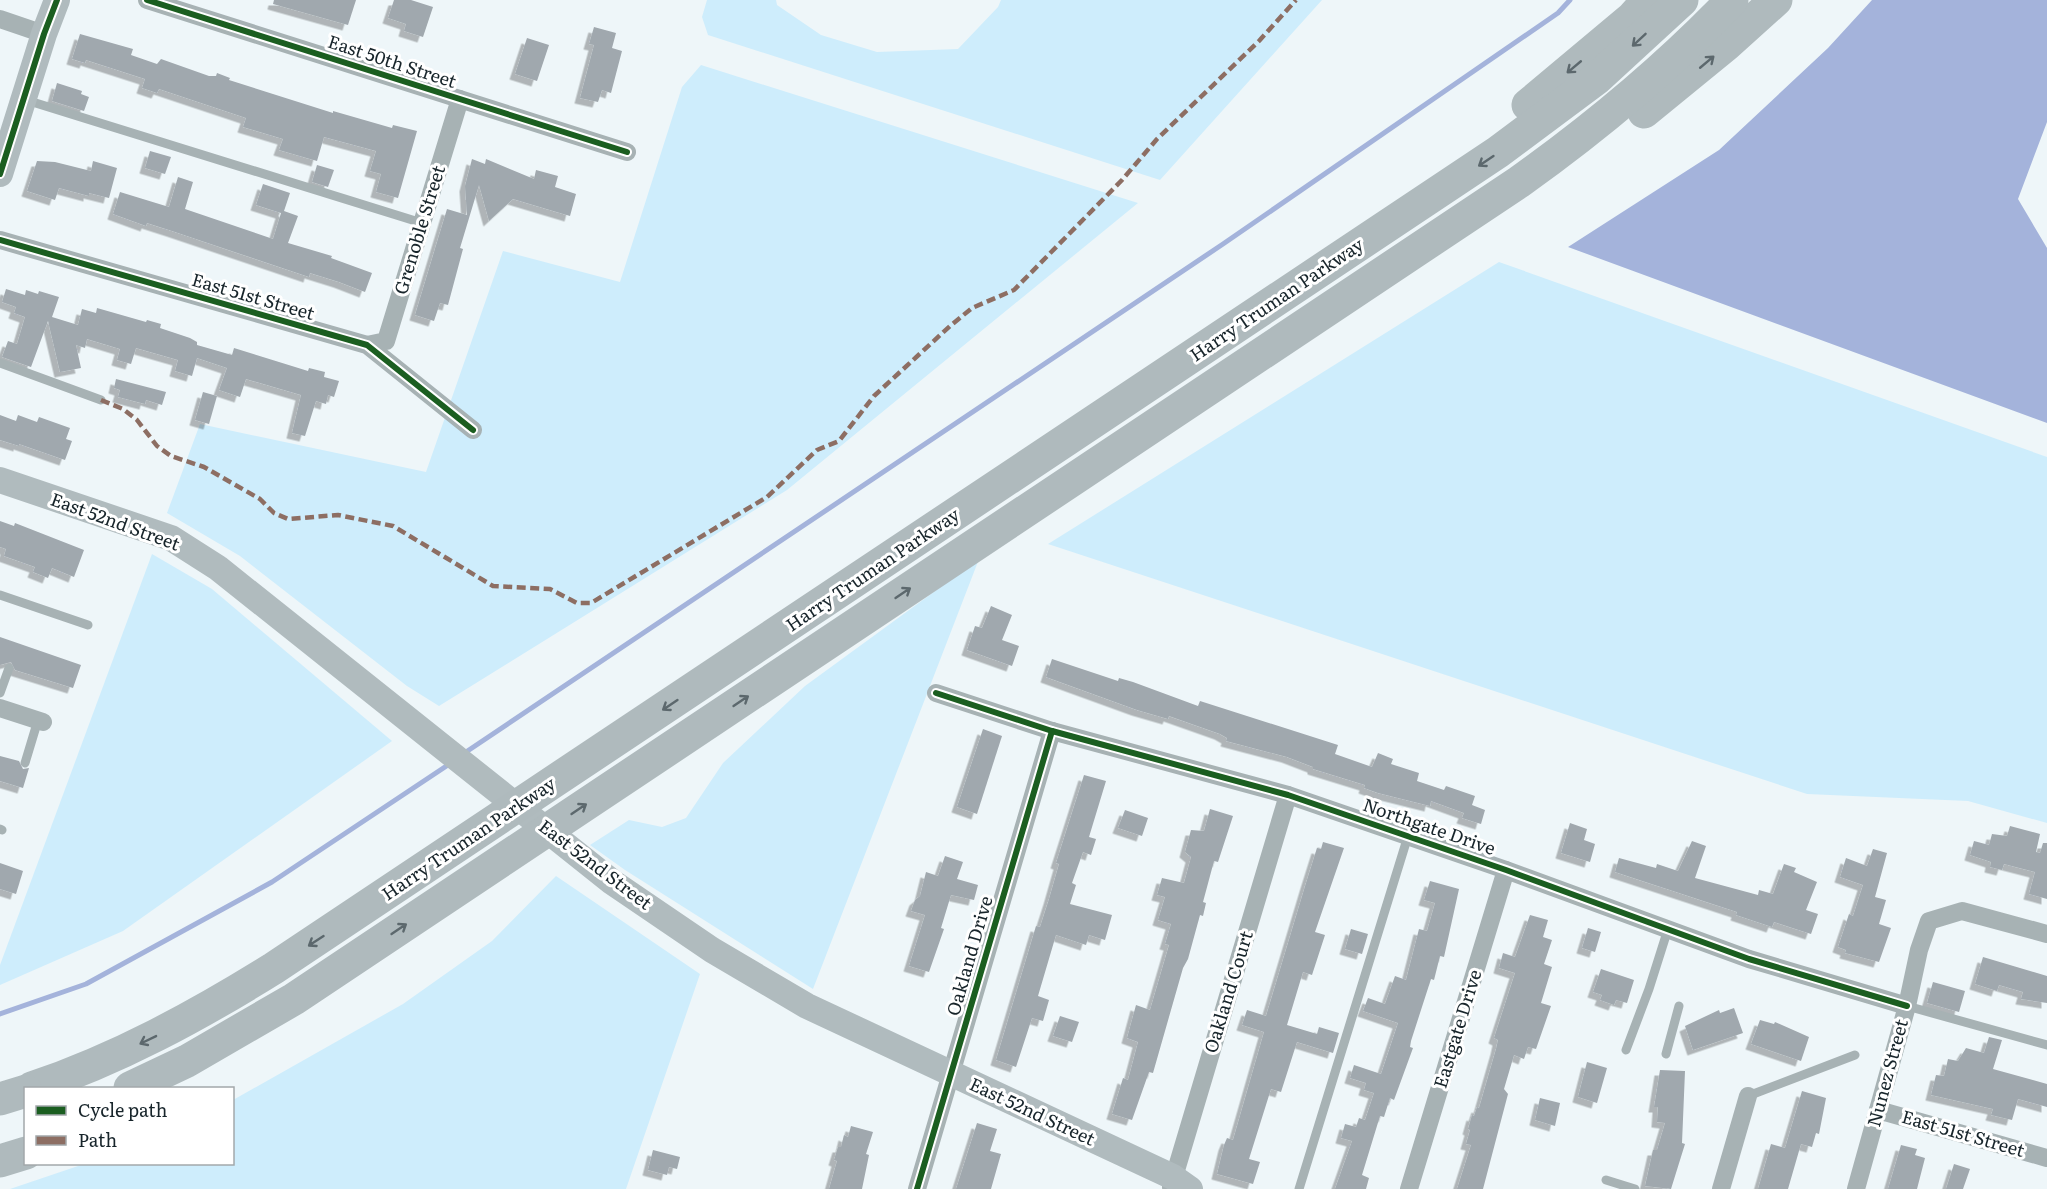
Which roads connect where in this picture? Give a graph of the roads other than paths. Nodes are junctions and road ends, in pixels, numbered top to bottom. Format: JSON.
{"nodes":[{"id":1,"x":57,"y":0,"type":"edge"},
{"id":2,"x":147,"y":0,"type":"edge"},
{"id":3,"x":1648,"y":0,"type":"edge"},
{"id":4,"x":1682,"y":0,"type":"edge"},
{"id":5,"x":1732,"y":0,"type":"edge"},
{"id":6,"x":1776,"y":0,"type":"edge"},
{"id":7,"x":0,"y":19,"type":"edge"},
{"id":8,"x":44,"y":34,"type":"junction"},
{"id":9,"x":24,"y":99,"type":"junction"},
{"id":10,"x":460,"y":99,"type":"junction"},
{"id":11,"x":627,"y":152,"type":"dead end"},
{"id":12,"x":0,"y":174,"type":"edge"},
{"id":13,"x":422,"y":223,"type":"junction"},
{"id":14,"x":0,"y":240,"type":"edge"},
{"id":15,"x":1412,"y":254,"type":"junction"},
{"id":16,"x":367,"y":345,"type":"junction"},
{"id":17,"x":0,"y":363,"type":"edge"},
{"id":18,"x":100,"y":400,"type":"dead end"},
{"id":19,"x":473,"y":430,"type":"dead end"},
{"id":20,"x":0,"y":480,"type":"edge"},
{"id":21,"x":858,"y":579,"type":"junction"},
{"id":22,"x":0,"y":595,"type":"edge"},
{"id":23,"x":88,"y":625,"type":"dead end"},
{"id":24,"x":9,"y":668,"type":"dead end"},
{"id":25,"x":0,"y":693,"type":"edge"},
{"id":26,"x":936,"y":693,"type":"dead end"},
{"id":27,"x":0,"y":708,"type":"edge"},
{"id":28,"x":40,"y":721,"type":"joint"},
{"id":29,"x":1052,"y":731,"type":"junction"},
{"id":30,"x":25,"y":763,"type":"dead end"},
{"id":31,"x":1288,"y":795,"type":"junction"},
{"id":32,"x":1408,"y":836,"type":"junction"},
{"id":33,"x":1506,"y":870,"type":"junction"},
{"id":34,"x":1668,"y":929,"type":"junction"},
{"id":35,"x":2047,"y":934,"type":"edge"},
{"id":36,"x":350,"y":961,"type":"junction"},
{"id":37,"x":1679,"y":1006,"type":"dead end"},
{"id":38,"x":1907,"y":1006,"type":"junction"},
{"id":39,"x":2047,"y":1045,"type":"edge"},
{"id":40,"x":1626,"y":1050,"type":"dead end"},
{"id":41,"x":1666,"y":1053,"type":"dead end"},
{"id":42,"x":1855,"y":1055,"type":"dead end"},
{"id":43,"x":951,"y":1074,"type":"junction"},
{"id":44,"x":37,"y":1087,"type":"edge"},
{"id":45,"x":134,"y":1087,"type":"edge"},
{"id":46,"x":182,"y":1087,"type":"edge"},
{"id":47,"x":24,"y":1092,"type":"edge"},
{"id":48,"x":1748,"y":1096,"type":"joint"},
{"id":49,"x":0,"y":1099,"type":"edge"},
{"id":50,"x":1878,"y":1110,"type":"junction"},
{"id":51,"x":24,"y":1130,"type":"edge"},
{"id":52,"x":0,"y":1137,"type":"edge"},
{"id":53,"x":24,"y":1154,"type":"edge"},
{"id":54,"x":2047,"y":1158,"type":"edge"},
{"id":55,"x":0,"y":1161,"type":"edge"},
{"id":56,"x":1606,"y":1180,"type":"dead end"},
{"id":57,"x":1178,"y":1185,"type":"edge"},
{"id":58,"x":917,"y":1189,"type":"edge"},
{"id":59,"x":1299,"y":1189,"type":"edge"},
{"id":60,"x":1409,"y":1189,"type":"edge"},
{"id":61,"x":1635,"y":1189,"type":"edge"},
{"id":62,"x":1722,"y":1189,"type":"edge"},
{"id":63,"x":1856,"y":1189,"type":"edge"}],
"edges":[{"from":1,"to":8,"type":"main road"},
{"from":2,"to":10,"type":"street","name":"East 50th Street"},
{"from":3,"to":21,"type":"highway","one_way":true},
{"from":4,"to":21,"type":"highway","name":"Harry Truman Parkway","one_way":true},
{"from":5,"to":15,"type":"highway","name":"Harry Truman Parkway"},
{"from":15,"to":6,"type":"highway","one_way":true},
{"from":7,"to":8,"type":"street"},
{"from":8,"to":9,"type":"main road"},
{"from":9,"to":12,"type":"main road"},
{"from":9,"to":13,"type":"lane"},
{"from":10,"to":11,"type":"street","name":"East 50th Street"},
{"from":10,"to":13,"type":"street","name":"Grenoble Street"},
{"from":13,"to":16,"type":"street","name":"Grenoble Street"},
{"from":14,"to":16,"type":"street","name":"East 51st Street"},
{"from":36,"to":15,"type":"highway","name":"Harry Truman Parkway","one_way":true},
{"from":16,"to":19,"type":"street","name":"East 51st Street"},
{"from":17,"to":18,"type":"lane"},
{"from":20,"to":43,"type":"main road","name":"East 52nd Street"},
{"from":21,"to":44,"type":"highway","name":"Harry Truman Parkway","one_way":true},
{"from":22,"to":23,"type":"lane"},
{"from":24,"to":25,"type":"lane"},
{"from":26,"to":29,"type":"street","name":"Northgate Drive"},
{"from":27,"to":28,"type":"street"},
{"from":28,"to":30,"type":"lane"},
{"from":29,"to":31,"type":"street","name":"Northgate Drive"},
{"from":29,"to":43,"type":"street","name":"Oakland Drive"},
{"from":31,"to":32,"type":"street","name":"Northgate Drive"},
{"from":31,"to":57,"type":"street","name":"Oakland Court"},
{"from":32,"to":33,"type":"street","name":"Northgate Drive"},
{"from":32,"to":59,"type":"lane"},
{"from":33,"to":34,"type":"street","name":"Northgate Drive"},
{"from":33,"to":60,"type":"street","name":"Eastgate Drive"},
{"from":34,"to":38,"type":"street","name":"Northgate Drive"},
{"from":34,"to":40,"type":"lane"},
{"from":35,"to":38,"type":"street","name":"Nunez Street"},
{"from":36,"to":45,"type":"highway","name":"Harry Truman Parkway"},
{"from":36,"to":46,"type":"highway"},
{"from":37,"to":41,"type":"lane"},
{"from":38,"to":39,"type":"lane"},
{"from":38,"to":50,"type":"street","name":"Nunez Street"},
{"from":42,"to":48,"type":"lane"},
{"from":43,"to":57,"type":"main road","name":"East 52nd Street"},
{"from":43,"to":58,"type":"street","name":"Oakland Drive"},
{"from":47,"to":49,"type":"highway"},
{"from":48,"to":62,"type":"street"},
{"from":50,"to":54,"type":"street","name":"East 51st Street"},
{"from":50,"to":63,"type":"street","name":"Nunez Street"},
{"from":51,"to":52,"type":"highway"},
{"from":53,"to":55,"type":"highway"},
{"from":56,"to":61,"type":"lane"}]}
